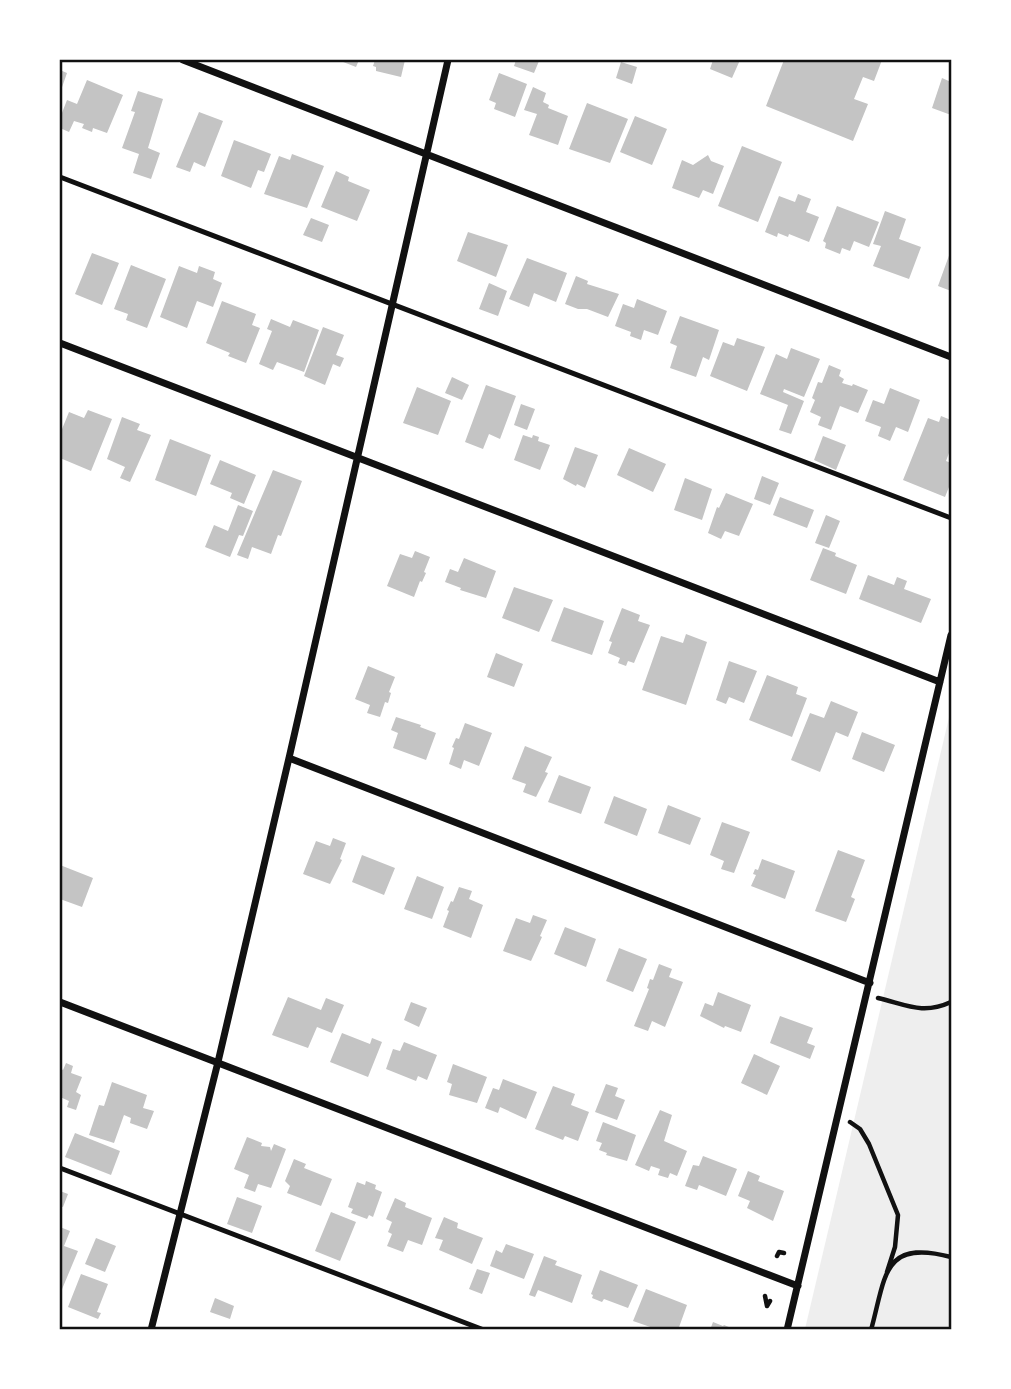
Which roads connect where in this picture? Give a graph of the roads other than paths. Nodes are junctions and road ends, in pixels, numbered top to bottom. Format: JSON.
{"nodes":[{"id":1,"x":183,"y":60,"type":"edge"},
{"id":2,"x":448,"y":60,"type":"edge"},
{"id":3,"x":426,"y":153,"type":"junction"},
{"id":4,"x":60,"y":177,"type":"edge"},
{"id":5,"x":392,"y":306,"type":"junction"},
{"id":6,"x":60,"y":343,"type":"edge"},
{"id":7,"x":951,"y":357,"type":"edge"},
{"id":8,"x":359,"y":458,"type":"junction"},
{"id":9,"x":951,"y":518,"type":"edge"},
{"id":10,"x":951,"y":635,"type":"edge"},
{"id":11,"x":940,"y":682,"type":"junction"},
{"id":12,"x":289,"y":758,"type":"junction"},
{"id":13,"x":870,"y":983,"type":"junction"},
{"id":14,"x":60,"y":1002,"type":"edge"},
{"id":15,"x":218,"y":1062,"type":"junction"},
{"id":16,"x":60,"y":1168,"type":"edge"},
{"id":17,"x":180,"y":1214,"type":"junction"},
{"id":18,"x":798,"y":1286,"type":"junction"},
{"id":19,"x":151,"y":1329,"type":"edge"},
{"id":20,"x":484,"y":1329,"type":"edge"},
{"id":21,"x":787,"y":1329,"type":"edge"}],
"edges":[{"from":1,"to":3,"type":"street"},
{"from":2,"to":3,"type":"street"},
{"from":3,"to":5,"type":"street"},
{"from":3,"to":7,"type":"street"},
{"from":4,"to":5,"type":"lane"},
{"from":5,"to":8,"type":"street"},
{"from":5,"to":9,"type":"lane"},
{"from":6,"to":8,"type":"street"},
{"from":8,"to":11,"type":"street"},
{"from":8,"to":12,"type":"street"},
{"from":10,"to":11,"type":"street"},
{"from":11,"to":13,"type":"street"},
{"from":12,"to":13,"type":"street"},
{"from":12,"to":15,"type":"street"},
{"from":13,"to":18,"type":"street"},
{"from":14,"to":15,"type":"street"},
{"from":15,"to":17,"type":"street"},
{"from":15,"to":18,"type":"street"},
{"from":16,"to":17,"type":"lane"},
{"from":17,"to":19,"type":"street"},
{"from":17,"to":20,"type":"lane"},
{"from":18,"to":21,"type":"street"}]}
